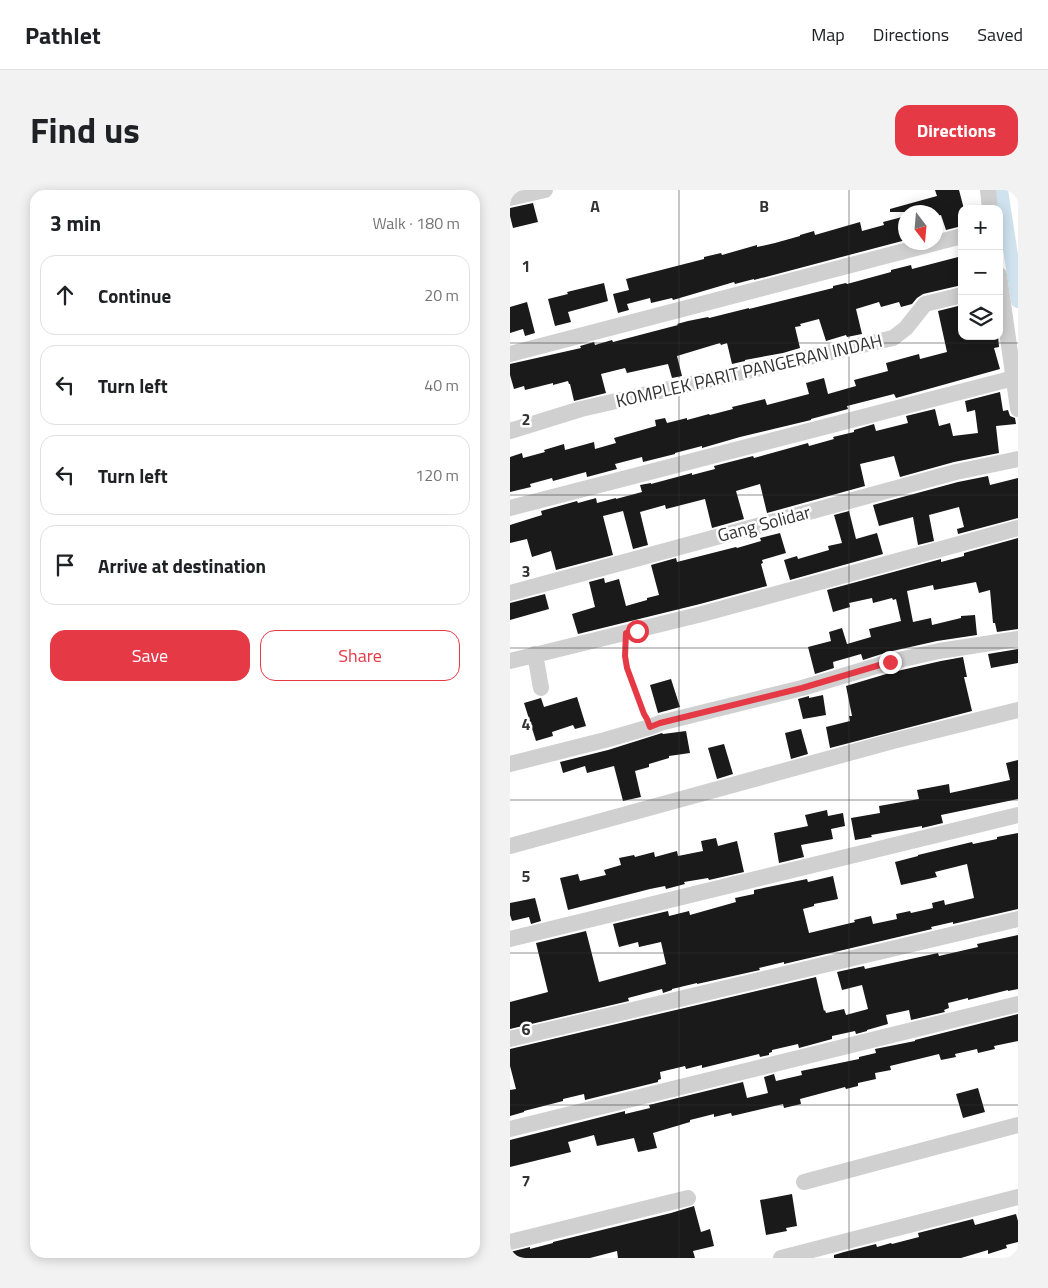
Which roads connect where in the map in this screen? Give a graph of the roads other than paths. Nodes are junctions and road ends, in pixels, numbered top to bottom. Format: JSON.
{"nodes":[{"id":1,"x":545,"y":190,"type":"edge"},
{"id":2,"x":988,"y":190,"type":"edge"},
{"id":3,"x":510,"y":198,"type":"edge"},
{"id":4,"x":990,"y":205,"type":"edge"},
{"id":5,"x":958,"y":237,"type":"edge"},
{"id":6,"x":1003,"y":295,"type":"edge"},
{"id":7,"x":958,"y":296,"type":"edge"},
{"id":8,"x":1014,"y":348,"type":"edge"},
{"id":9,"x":510,"y":354,"type":"edge"},
{"id":10,"x":1014,"y":378,"type":"junction"},
{"id":11,"x":1018,"y":409,"type":"edge"},
{"id":12,"x":510,"y":430,"type":"edge"},
{"id":13,"x":1018,"y":459,"type":"edge"},
{"id":14,"x":510,"y":508,"type":"edge"},
{"id":15,"x":1018,"y":528,"type":"edge"},
{"id":16,"x":510,"y":593,"type":"edge"},
{"id":17,"x":1018,"y":639,"type":"edge"},
{"id":18,"x":535,"y":654,"type":"junction"},
{"id":19,"x":510,"y":660,"type":"edge"},
{"id":20,"x":540,"y":688,"type":"dead end"},
{"id":21,"x":1018,"y":710,"type":"edge"},
{"id":22,"x":510,"y":764,"type":"edge"},
{"id":23,"x":1018,"y":814,"type":"edge"},
{"id":24,"x":510,"y":846,"type":"edge"},
{"id":25,"x":1018,"y":919,"type":"edge"},
{"id":26,"x":510,"y":939,"type":"edge"},
{"id":27,"x":1018,"y":1004,"type":"edge"},
{"id":28,"x":510,"y":1039,"type":"edge"},
{"id":29,"x":1018,"y":1125,"type":"edge"},
{"id":30,"x":510,"y":1129,"type":"edge"},
{"id":31,"x":804,"y":1182,"type":"dead end"},
{"id":32,"x":1018,"y":1197,"type":"edge"},
{"id":33,"x":688,"y":1198,"type":"dead end"},
{"id":34,"x":510,"y":1242,"type":"edge"},
{"id":35,"x":781,"y":1258,"type":"edge"}],
"edges":[{"from":1,"to":3,"type":"street"},
{"from":2,"to":4,"type":"street"},
{"from":5,"to":9,"type":"street"},
{"from":6,"to":8,"type":"street"},
{"from":7,"to":12,"type":"street","name":"KOMPLEK PARIT PANGERAN INDAH"},
{"from":8,"to":10,"type":"street"},
{"from":10,"to":11,"type":"street"},
{"from":10,"to":14,"type":"street"},
{"from":13,"to":16,"type":"street","name":"Gang Solidar"},
{"from":15,"to":18,"type":"street"},
{"from":17,"to":22,"type":"street"},
{"from":18,"to":19,"type":"street"},
{"from":18,"to":20,"type":"street"},
{"from":21,"to":24,"type":"street"},
{"from":23,"to":26,"type":"street"},
{"from":25,"to":28,"type":"street"},
{"from":27,"to":30,"type":"street"},
{"from":29,"to":31,"type":"street"},
{"from":32,"to":35,"type":"street"},
{"from":33,"to":34,"type":"street"}]}
